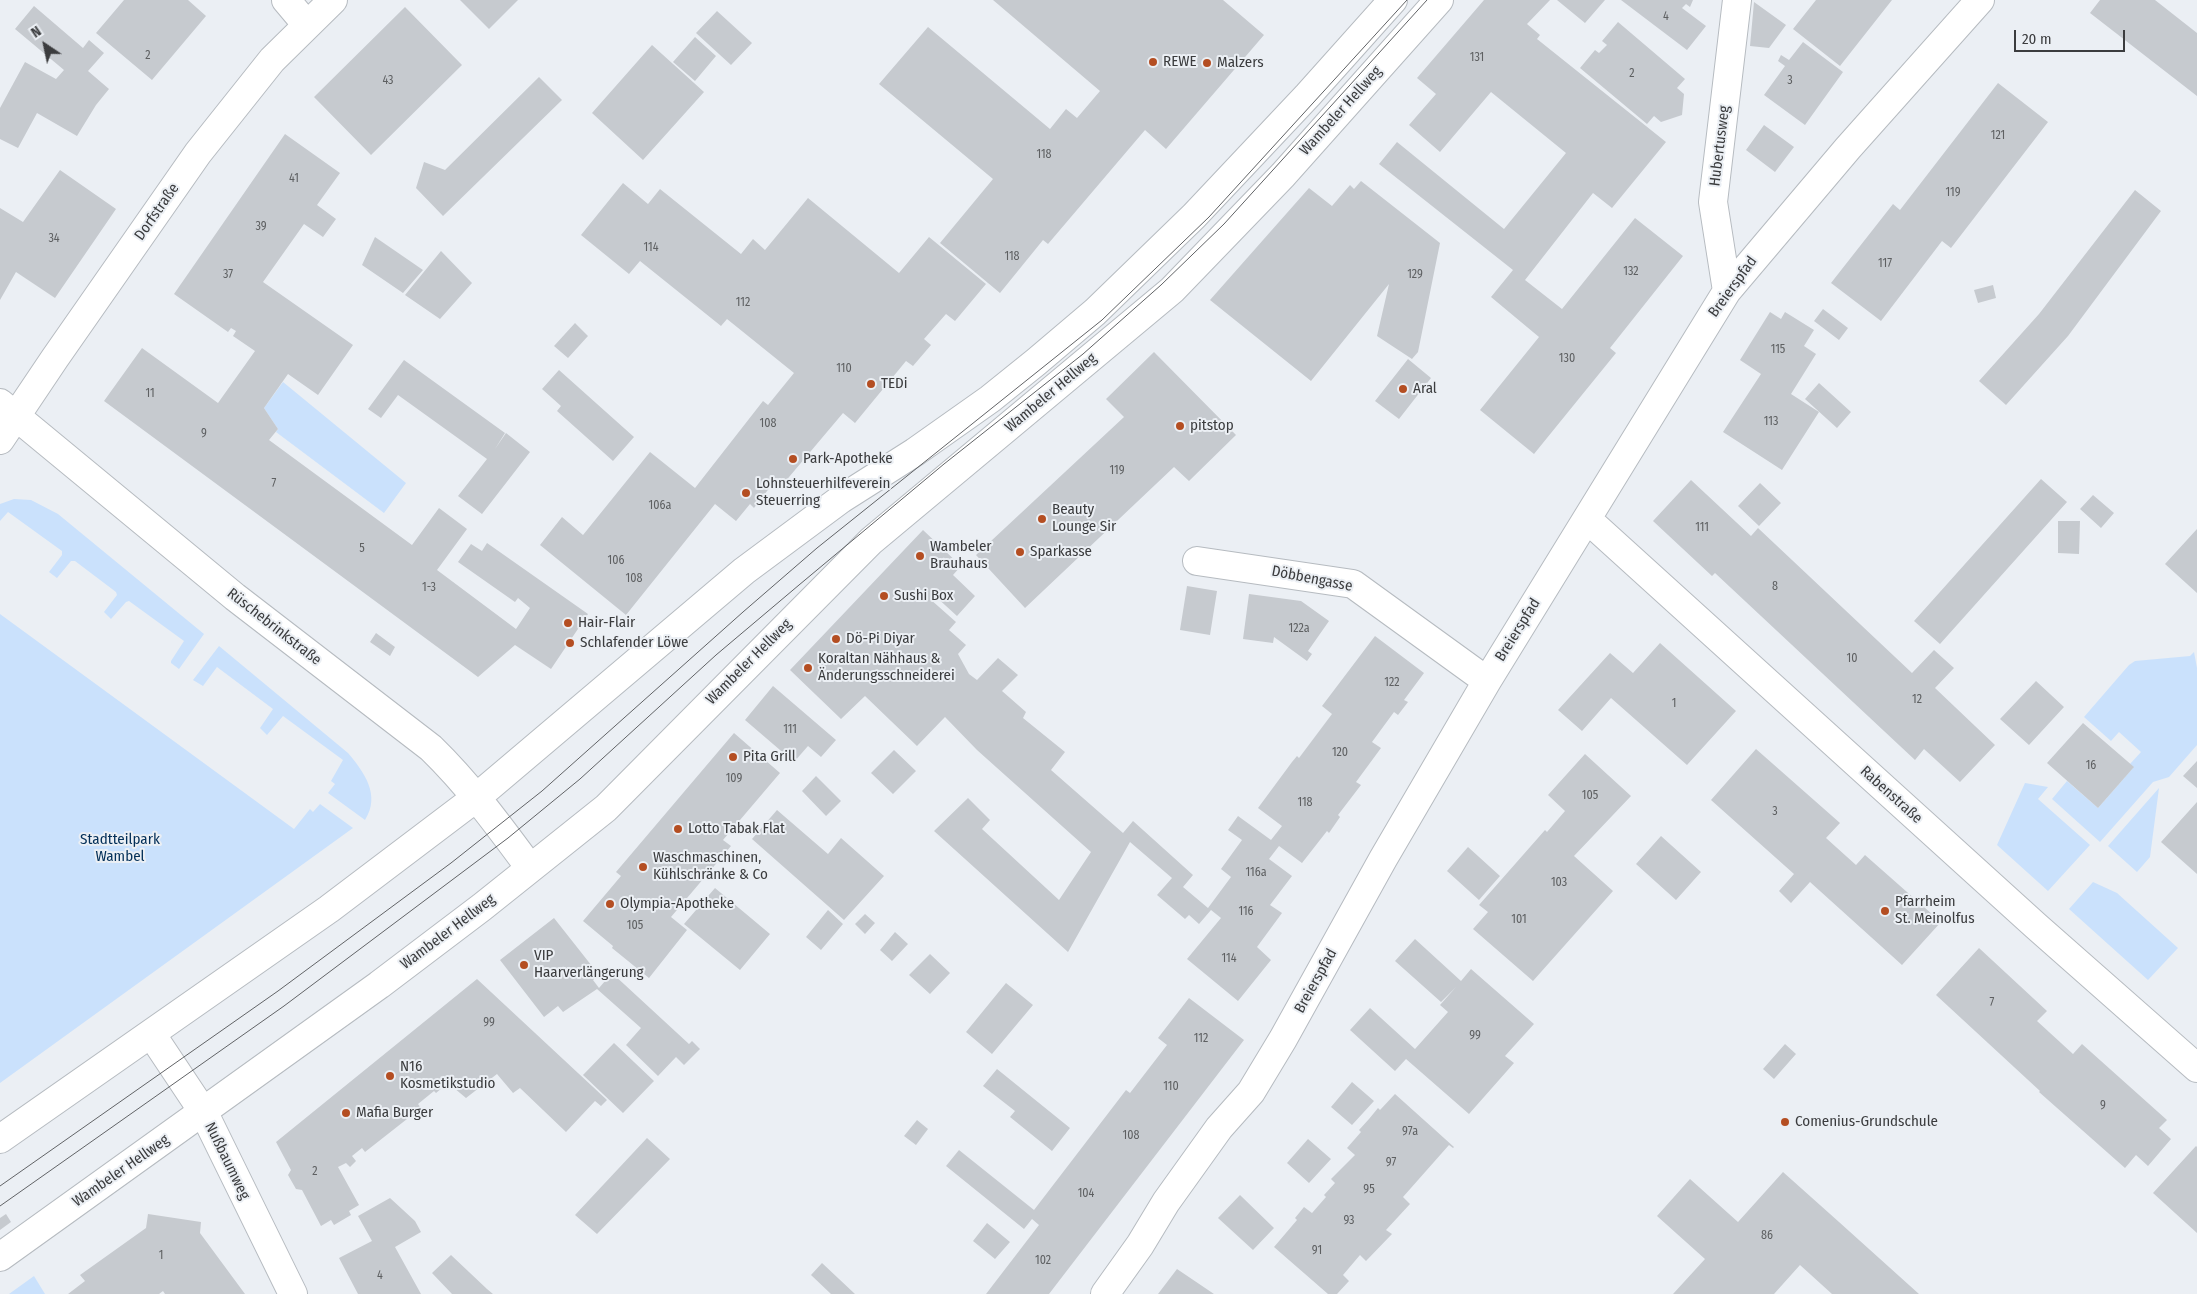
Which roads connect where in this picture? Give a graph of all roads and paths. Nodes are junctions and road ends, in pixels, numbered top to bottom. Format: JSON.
{"nodes":[{"id":1,"x":286,"y":0,"type":"edge"},
{"id":2,"x":333,"y":0,"type":"edge"},
{"id":3,"x":1393,"y":0,"type":"edge"},
{"id":4,"x":1439,"y":0,"type":"edge"},
{"id":5,"x":1737,"y":0,"type":"edge"},
{"id":6,"x":1980,"y":0,"type":"edge"},
{"id":7,"x":307,"y":25,"type":"junction"},
{"id":8,"x":1727,"y":291,"type":"junction"},
{"id":9,"x":8,"y":409,"type":"edge"},
{"id":10,"x":0,"y":440,"type":"edge"},
{"id":11,"x":1587,"y":519,"type":"junction"},
{"id":12,"x":1197,"y":561,"type":"dead end"},
{"id":13,"x":1487,"y":681,"type":"junction"},
{"id":14,"x":477,"y":797,"type":"junction"},
{"id":15,"x":530,"y":868,"type":"junction"},
{"id":16,"x":152,"y":1035,"type":"junction"},
{"id":17,"x":2197,"y":1068,"type":"edge"},
{"id":18,"x":204,"y":1113,"type":"junction"},
{"id":19,"x":0,"y":1139,"type":"edge"},
{"id":20,"x":0,"y":1257,"type":"edge"},
{"id":21,"x":293,"y":1294,"type":"edge"},
{"id":22,"x":1105,"y":1294,"type":"edge"}],
"edges":[{"from":1,"to":7,"type":"main road"},
{"from":2,"to":7,"type":"main road","name":"Dorfstraße"},
{"from":3,"to":14,"type":"main road"},
{"from":4,"to":15,"type":"main road","name":"Wambeler Hellweg"},
{"from":5,"to":8,"type":"main road","name":"Hubertusweg"},
{"from":6,"to":8,"type":"main road","name":"Breierspfad"},
{"from":7,"to":9,"type":"main road","name":"Dorfstraße"},
{"from":8,"to":11,"type":"main road","name":"Breierspfad"},
{"from":9,"to":10,"type":"main road","name":"Dorfstraße"},
{"from":9,"to":14,"type":"main road","name":"Rüschebrinkstraße"},
{"from":11,"to":13,"type":"main road","name":"Breierspfad"},
{"from":11,"to":17,"type":"main road","name":"Rabenstraße"},
{"from":12,"to":13,"type":"main road","name":"Döbbengasse"},
{"from":13,"to":22,"type":"main road","name":"Breierspfad"},
{"from":14,"to":15,"type":"main road","name":"Rüschebrinkstraße"},
{"from":14,"to":16,"type":"main road"},
{"from":15,"to":18,"type":"main road","name":"Wambeler Hellweg"},
{"from":16,"to":18,"type":"main road","name":"Nußbaumweg"},
{"from":16,"to":19,"type":"main road"},
{"from":18,"to":20,"type":"main road","name":"Wambeler Hellweg"},
{"from":18,"to":21,"type":"main road","name":"Nußbaumweg"}]}
